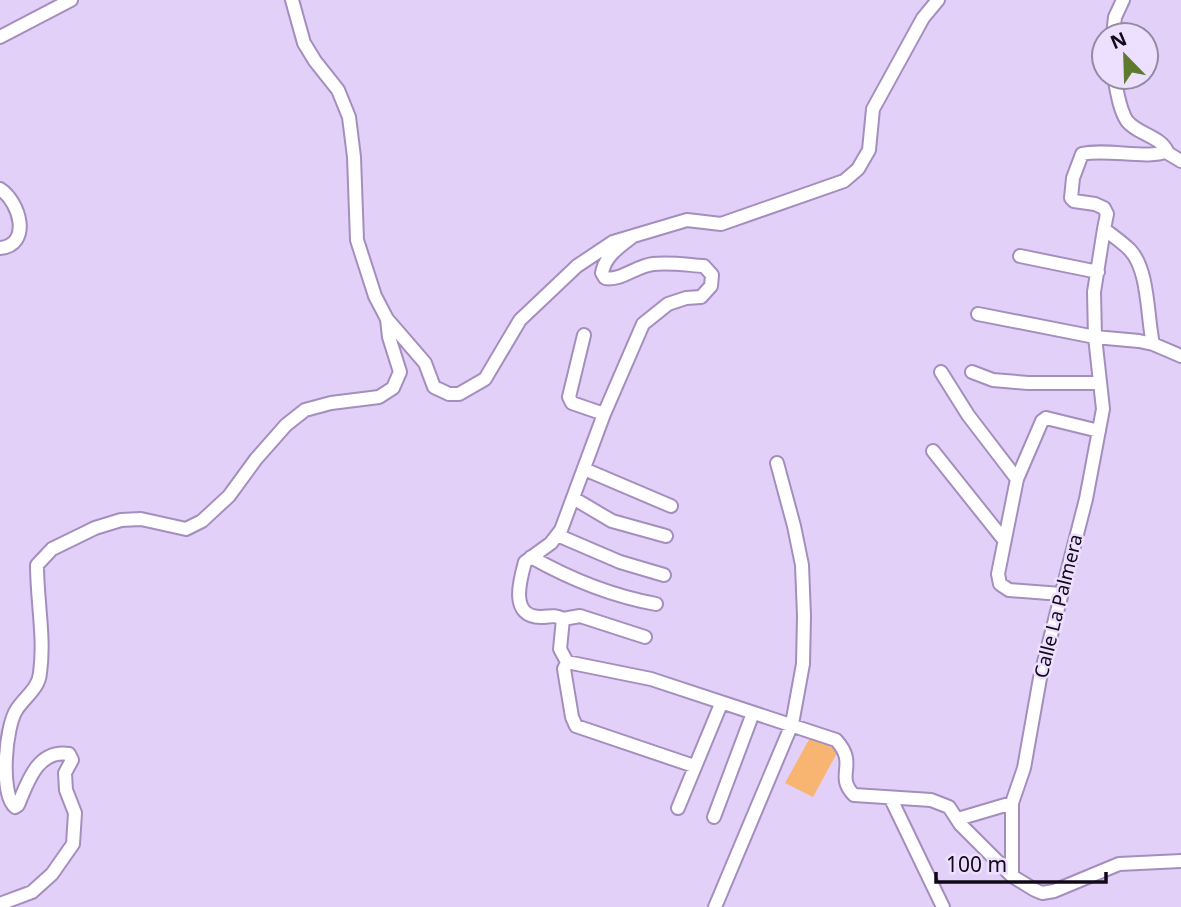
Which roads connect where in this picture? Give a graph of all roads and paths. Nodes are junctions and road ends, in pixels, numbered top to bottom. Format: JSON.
{"nodes":[{"id":1,"x":71,"y":0,"type":"edge"},
{"id":2,"x":938,"y":0,"type":"edge"},
{"id":3,"x":1123,"y":0,"type":"edge"},
{"id":4,"x":292,"y":1,"type":"edge"},
{"id":5,"x":1114,"y":21,"type":"edge"},
{"id":6,"x":0,"y":37,"type":"edge"},
{"id":7,"x":1118,"y":91,"type":"edge"},
{"id":8,"x":1166,"y":152,"type":"junction"},
{"id":9,"x":1181,"y":161,"type":"edge"},
{"id":10,"x":0,"y":189,"type":"edge"},
{"id":11,"x":1104,"y":229,"type":"junction"},
{"id":12,"x":632,"y":237,"type":"junction"},
{"id":13,"x":0,"y":248,"type":"edge"},
{"id":14,"x":1020,"y":256,"type":"dead end"},
{"id":15,"x":1098,"y":272,"type":"junction"},
{"id":16,"x":978,"y":314,"type":"dead end"},
{"id":17,"x":387,"y":319,"type":"junction"},
{"id":18,"x":584,"y":335,"type":"dead end"},
{"id":19,"x":1095,"y":337,"type":"junction"},
{"id":20,"x":1153,"y":344,"type":"junction"},
{"id":21,"x":1181,"y":356,"type":"edge"},
{"id":22,"x":941,"y":372,"type":"dead end"},
{"id":23,"x":972,"y":372,"type":"dead end"},
{"id":24,"x":1100,"y":383,"type":"junction"},
{"id":25,"x":604,"y":414,"type":"junction"},
{"id":26,"x":1099,"y":431,"type":"junction"},
{"id":27,"x":933,"y":451,"type":"dead end"},
{"id":28,"x":777,"y":463,"type":"dead end"},
{"id":29,"x":584,"y":469,"type":"junction"},
{"id":30,"x":1017,"y":479,"type":"junction"},
{"id":31,"x":573,"y":498,"type":"junction"},
{"id":32,"x":671,"y":506,"type":"dead end"},
{"id":33,"x":557,"y":535,"type":"junction"},
{"id":34,"x":666,"y":536,"type":"dead end"},
{"id":35,"x":1004,"y":540,"type":"junction"},
{"id":36,"x":531,"y":557,"type":"junction"},
{"id":37,"x":664,"y":575,"type":"dead end"},
{"id":38,"x":1061,"y":594,"type":"junction"},
{"id":39,"x":656,"y":604,"type":"dead end"},
{"id":40,"x":562,"y":620,"type":"junction"},
{"id":41,"x":645,"y":637,"type":"dead end"},
{"id":42,"x":567,"y":662,"type":"junction"},
{"id":43,"x":721,"y":704,"type":"junction"},
{"id":44,"x":753,"y":713,"type":"junction"},
{"id":45,"x":792,"y":724,"type":"junction"},
{"id":46,"x":694,"y":766,"type":"junction"},
{"id":47,"x":891,"y":799,"type":"junction"},
{"id":48,"x":1012,"y":803,"type":"junction"},
{"id":49,"x":678,"y":808,"type":"dead end"},
{"id":50,"x":714,"y":817,"type":"dead end"},
{"id":51,"x":958,"y":820,"type":"junction"},
{"id":52,"x":1181,"y":861,"type":"edge"},
{"id":53,"x":1012,"y":876,"type":"junction"},
{"id":54,"x":0,"y":904,"type":"edge"},
{"id":55,"x":715,"y":907,"type":"edge"},
{"id":56,"x":943,"y":907,"type":"edge"}],
"edges":[{"from":1,"to":6,"type":"street"},
{"from":2,"to":12,"type":"street"},
{"from":3,"to":5,"type":"street"},
{"from":4,"to":17,"type":"street"},
{"from":7,"to":8,"type":"street"},
{"from":8,"to":9,"type":"street"},
{"from":8,"to":11,"type":"street"},
{"from":10,"to":13,"type":"street"},
{"from":11,"to":15,"type":"street","name":"Calle La Palmera"},
{"from":11,"to":20,"type":"street"},
{"from":12,"to":17,"type":"street"},
{"from":12,"to":25,"type":"street"},
{"from":14,"to":15,"type":"street"},
{"from":15,"to":19,"type":"street","name":"Calle La Palmera"},
{"from":16,"to":19,"type":"street"},
{"from":17,"to":54,"type":"street"},
{"from":18,"to":25,"type":"street"},
{"from":19,"to":20,"type":"street"},
{"from":19,"to":24,"type":"street","name":"Calle La Palmera"},
{"from":20,"to":21,"type":"street"},
{"from":22,"to":30,"type":"street"},
{"from":23,"to":24,"type":"street"},
{"from":24,"to":26,"type":"street","name":"Calle La Palmera"},
{"from":25,"to":29,"type":"street"},
{"from":26,"to":30,"type":"street"},
{"from":26,"to":38,"type":"street","name":"Calle La Palmera"},
{"from":27,"to":35,"type":"street"},
{"from":28,"to":45,"type":"street"},
{"from":29,"to":31,"type":"street"},
{"from":29,"to":32,"type":"street"},
{"from":30,"to":35,"type":"street"},
{"from":31,"to":33,"type":"street"},
{"from":31,"to":34,"type":"street"},
{"from":33,"to":36,"type":"street"},
{"from":33,"to":37,"type":"street"},
{"from":35,"to":38,"type":"street"},
{"from":36,"to":39,"type":"street"},
{"from":36,"to":40,"type":"street"},
{"from":38,"to":48,"type":"street","name":"Calle La Palmera"},
{"from":40,"to":41,"type":"street"},
{"from":40,"to":42,"type":"street"},
{"from":42,"to":43,"type":"street"},
{"from":42,"to":46,"type":"street"},
{"from":43,"to":44,"type":"street"},
{"from":43,"to":46,"type":"street"},
{"from":44,"to":45,"type":"street"},
{"from":44,"to":50,"type":"street"},
{"from":45,"to":47,"type":"street"},
{"from":45,"to":55,"type":"street"},
{"from":46,"to":49,"type":"street"},
{"from":47,"to":51,"type":"street"},
{"from":47,"to":56,"type":"street"},
{"from":48,"to":51,"type":"street"},
{"from":48,"to":53,"type":"street","name":"Calle La Palmera"},
{"from":51,"to":53,"type":"street"},
{"from":52,"to":53,"type":"street"}]}
